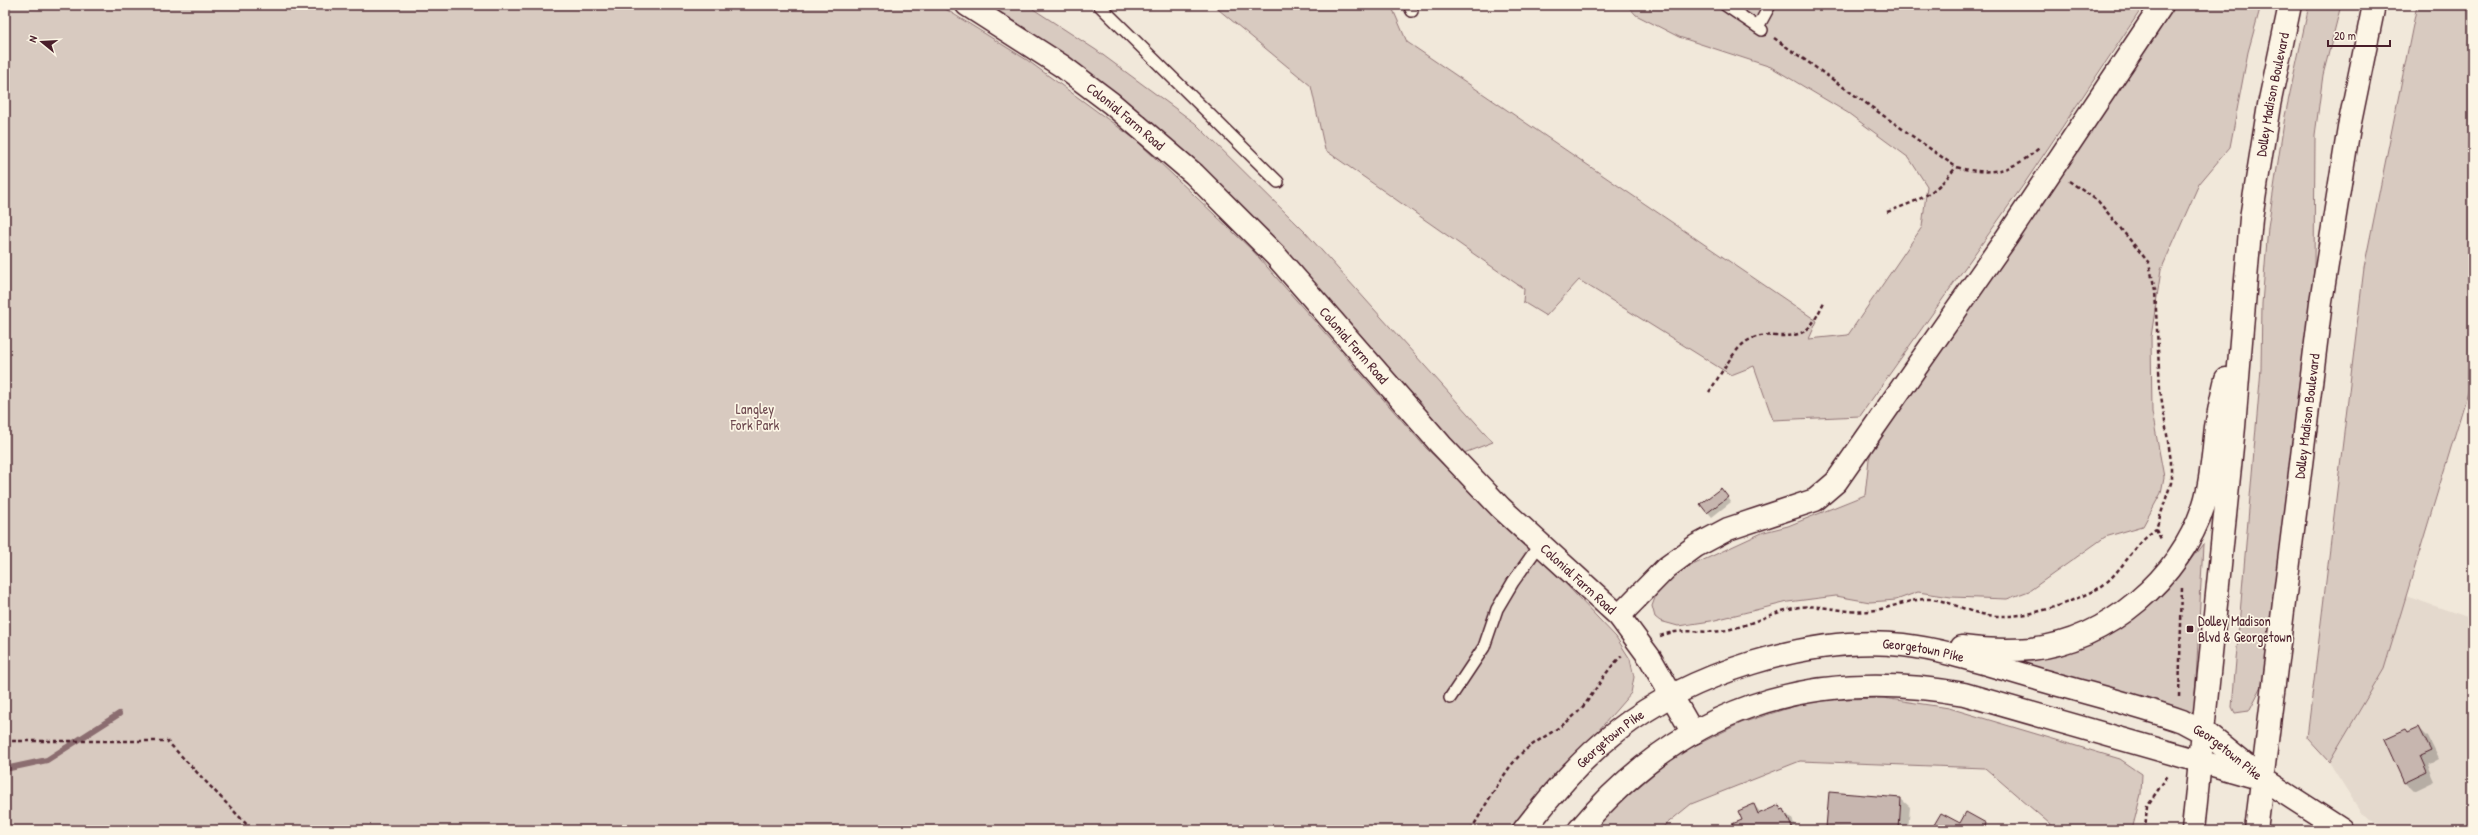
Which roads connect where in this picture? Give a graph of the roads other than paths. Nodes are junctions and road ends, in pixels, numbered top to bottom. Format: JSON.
{"nodes":[{"id":1,"x":967,"y":5,"type":"edge"},
{"id":2,"x":1099,"y":5,"type":"edge"},
{"id":3,"x":1725,"y":5,"type":"edge"},
{"id":4,"x":1770,"y":5,"type":"edge"},
{"id":5,"x":2162,"y":5,"type":"edge"},
{"id":6,"x":2290,"y":5,"type":"edge"},
{"id":7,"x":2374,"y":5,"type":"edge"},
{"id":8,"x":1278,"y":182,"type":"dead end"},
{"id":9,"x":2243,"y":292,"type":"junction"},
{"id":10,"x":1540,"y":544,"type":"junction"},
{"id":11,"x":1619,"y":616,"type":"junction"},
{"id":12,"x":1904,"y":645,"type":"junction"},
{"id":13,"x":1673,"y":696,"type":"junction"},
{"id":14,"x":1450,"y":698,"type":"dead end"},
{"id":15,"x":2204,"y":731,"type":"junction"},
{"id":16,"x":1693,"y":733,"type":"junction"},
{"id":17,"x":2201,"y":762,"type":"junction"},
{"id":18,"x":2263,"y":779,"type":"junction"},
{"id":19,"x":1524,"y":830,"type":"edge"},
{"id":20,"x":1579,"y":830,"type":"edge"},
{"id":21,"x":2193,"y":830,"type":"edge"},
{"id":22,"x":2256,"y":830,"type":"edge"},
{"id":23,"x":2342,"y":830,"type":"edge"}],
"edges":[{"from":1,"to":10,"type":"main road","name":"Colonial Farm Road"},
{"from":2,"to":8,"type":"lane"},
{"from":3,"to":4,"type":"lane"},
{"from":5,"to":11,"type":"main road"},
{"from":6,"to":9,"type":"main road","name":"Dolley Madison Boulevard"},
{"from":7,"to":18,"type":"main road","name":"Dolley Madison Boulevard"},
{"from":9,"to":12,"type":"main road"},
{"from":9,"to":15,"type":"main road","name":"Dolley Madison Boulevard"},
{"from":10,"to":11,"type":"main road","name":"Colonial Farm Road"},
{"from":10,"to":14,"type":"lane"},
{"from":11,"to":13,"type":"main road","name":"Colonial Farm Road"},
{"from":12,"to":13,"type":"main road","name":"Georgetown Pike"},
{"from":12,"to":15,"type":"main road","name":"Georgetown Pike"},
{"from":13,"to":16,"type":"main road","name":"Colonial Farm Road"},
{"from":13,"to":19,"type":"main road","name":"Georgetown Pike"},
{"from":15,"to":17,"type":"main road","name":"Dolley Madison Boulevard"},
{"from":15,"to":18,"type":"main road","name":"Georgetown Pike"},
{"from":16,"to":17,"type":"main road","name":"Georgetown Pike"},
{"from":16,"to":20,"type":"main road","name":"Georgetown Pike"},
{"from":17,"to":18,"type":"main road","name":"Georgetown Pike"},
{"from":17,"to":21,"type":"main road","name":"Dolley Madison Boulevard"},
{"from":18,"to":22,"type":"main road","name":"Dolley Madison Boulevard"},
{"from":18,"to":23,"type":"main road"}]}
